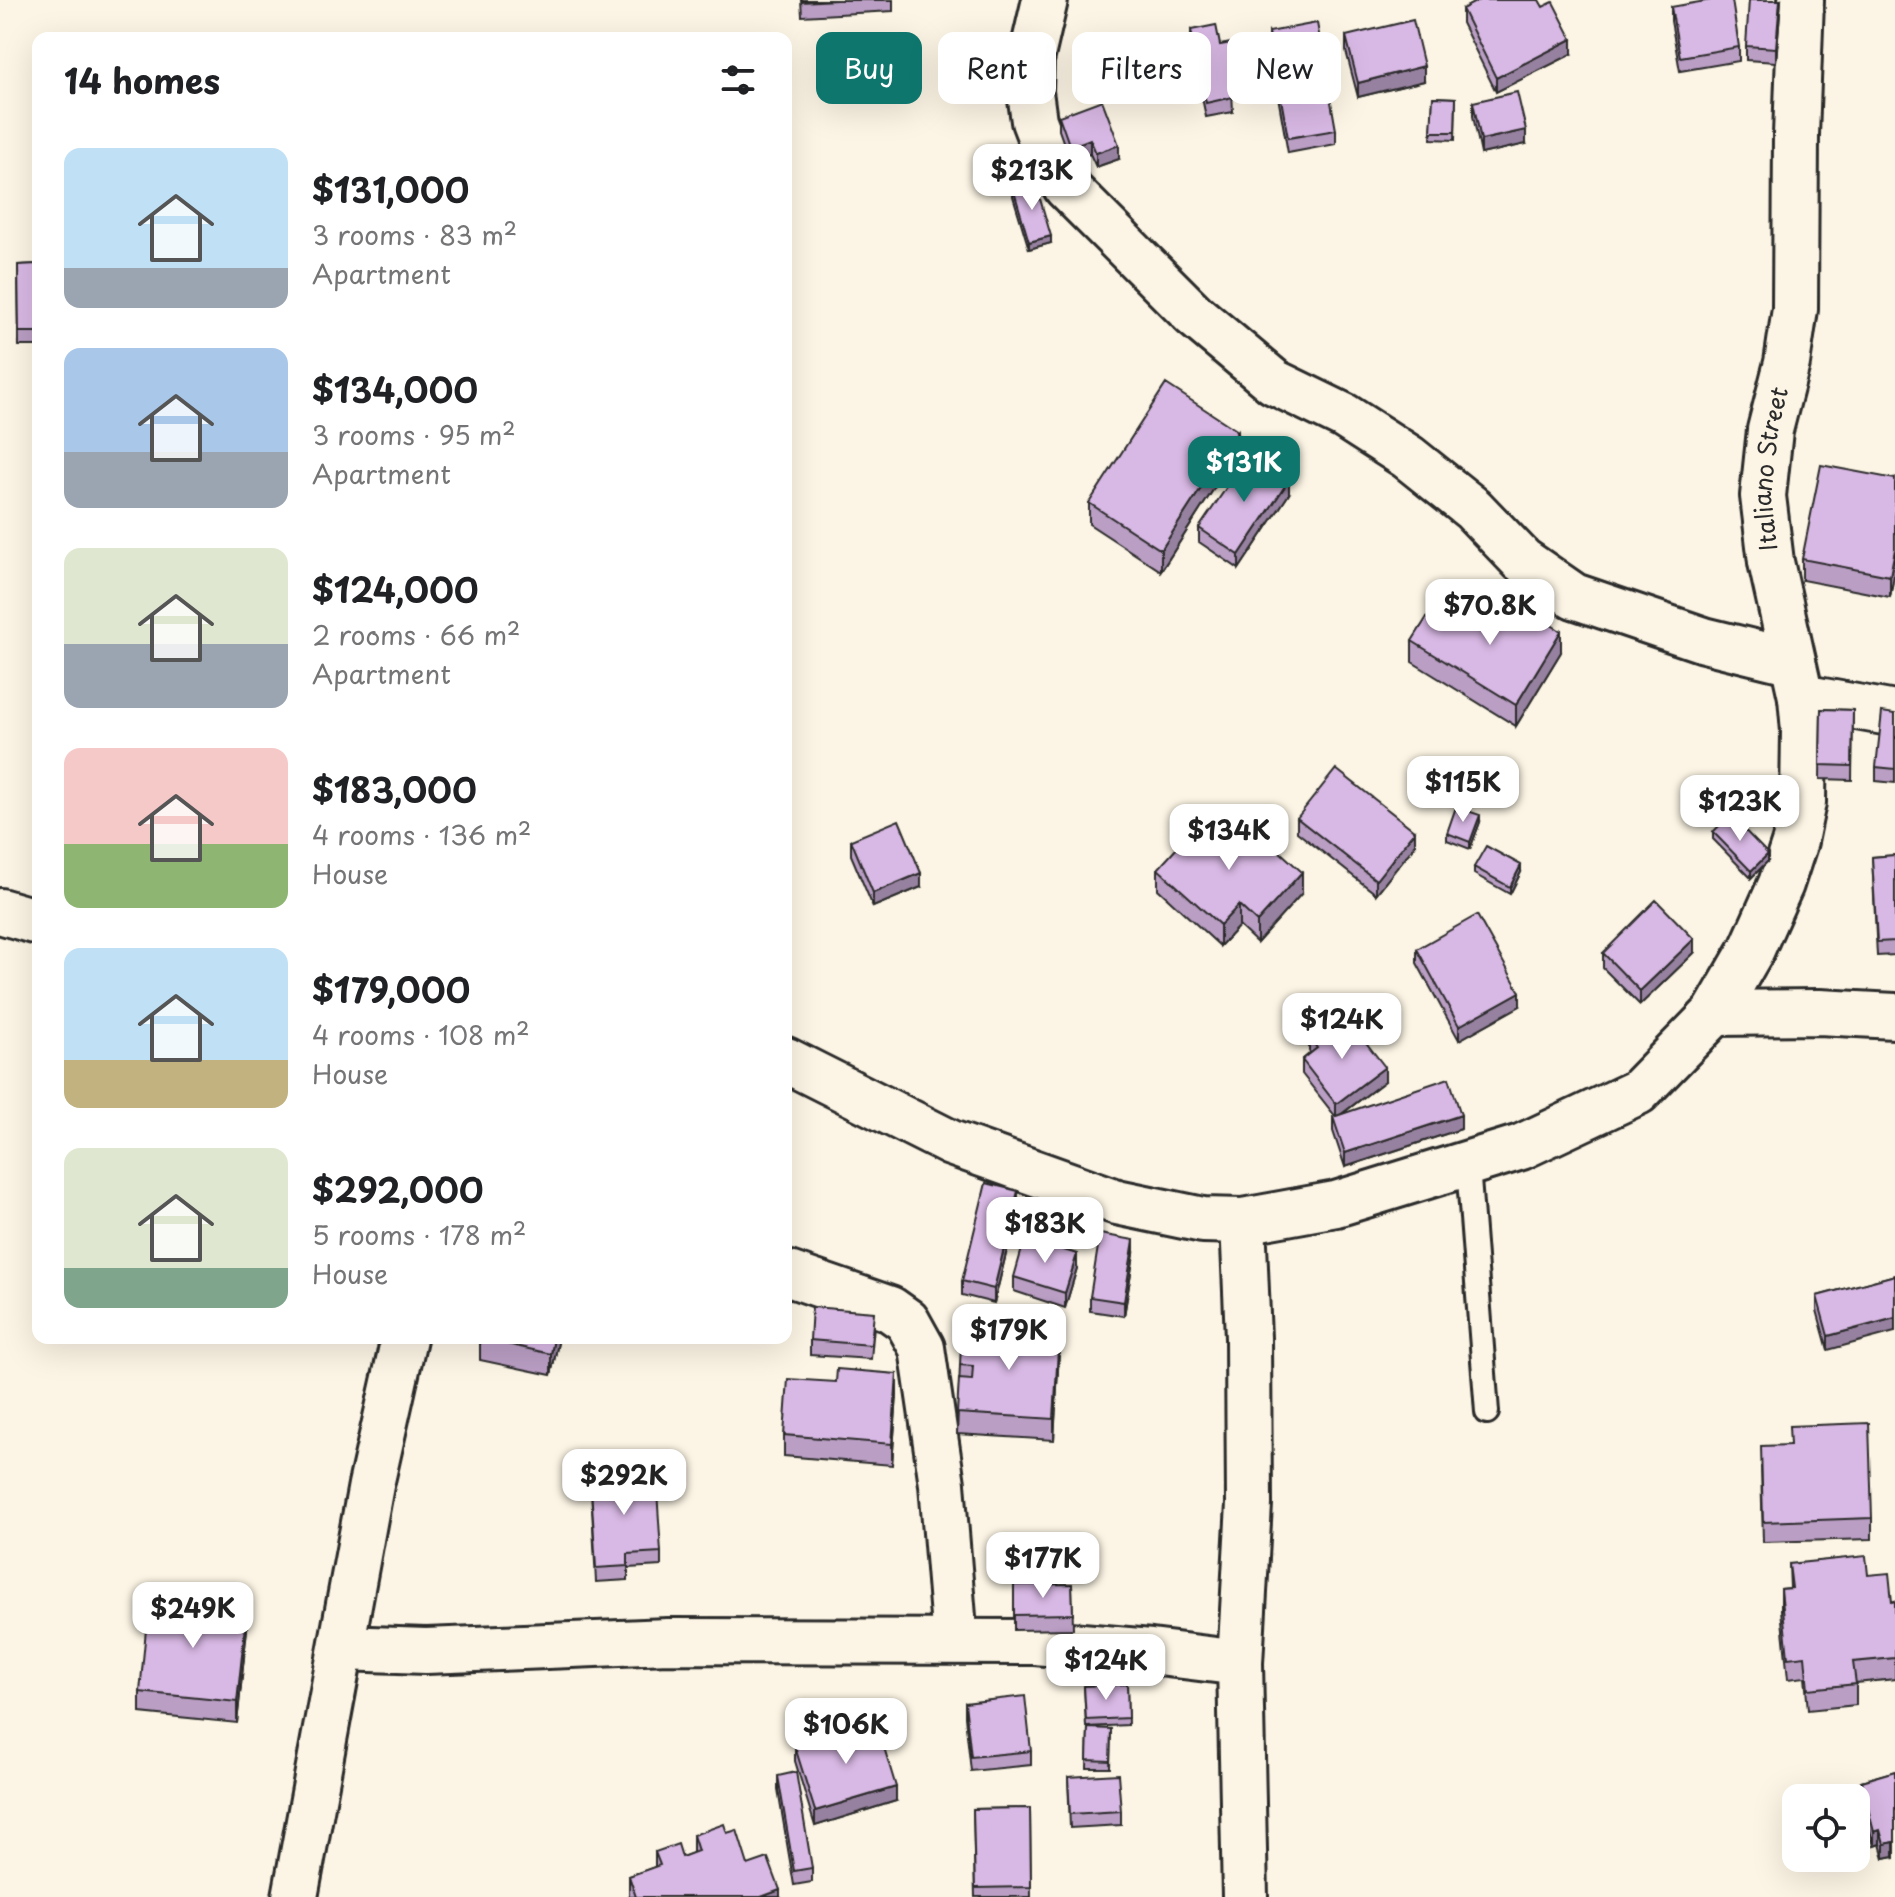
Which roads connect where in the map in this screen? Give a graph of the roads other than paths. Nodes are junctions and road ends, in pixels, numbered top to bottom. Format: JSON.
{"nodes":[{"id":1,"x":1045,"y":0,"type":"edge"},
{"id":2,"x":1801,"y":0,"type":"edge"},
{"id":3,"x":1797,"y":680,"type":"junction"},
{"id":4,"x":1895,"y":714,"type":"edge"},
{"id":5,"x":0,"y":911,"type":"edge"},
{"id":6,"x":32,"y":920,"type":"edge"},
{"id":7,"x":1715,"y":1013,"type":"junction"},
{"id":8,"x":1895,"y":1016,"type":"edge"},
{"id":9,"x":792,"y":1063,"type":"edge"},
{"id":10,"x":1468,"y":1166,"type":"junction"},
{"id":11,"x":1243,"y":1221,"type":"junction"},
{"id":12,"x":792,"y":1275,"type":"edge"},
{"id":13,"x":403,"y":1344,"type":"edge"},
{"id":14,"x":1487,"y":1412,"type":"dead end"},
{"id":15,"x":955,"y":1641,"type":"junction"},
{"id":16,"x":342,"y":1648,"type":"junction"},
{"id":17,"x":1240,"y":1663,"type":"junction"},
{"id":18,"x":295,"y":1897,"type":"edge"},
{"id":19,"x":1245,"y":1897,"type":"edge"}],
"edges":[{"from":1,"to":3,"type":"street"},
{"from":2,"to":3,"type":"street","name":"Italiano Street"},
{"from":3,"to":4,"type":"street"},
{"from":3,"to":7,"type":"street","name":"Italiano Street"},
{"from":5,"to":6,"type":"street"},
{"from":7,"to":8,"type":"street"},
{"from":7,"to":10,"type":"street","name":"Italiano Street"},
{"from":9,"to":11,"type":"street","name":"Italiano Street"},
{"from":10,"to":11,"type":"street","name":"Italiano Street"},
{"from":10,"to":14,"type":"lane"},
{"from":11,"to":17,"type":"street"},
{"from":12,"to":15,"type":"street"},
{"from":13,"to":16,"type":"street"},
{"from":15,"to":16,"type":"street"},
{"from":15,"to":17,"type":"street"},
{"from":16,"to":18,"type":"street"},
{"from":17,"to":19,"type":"street"}]}
